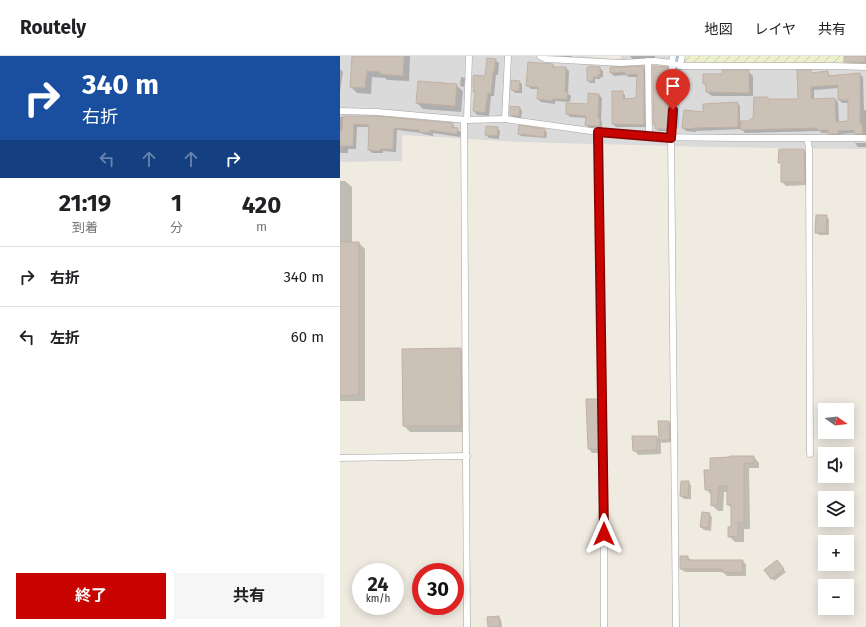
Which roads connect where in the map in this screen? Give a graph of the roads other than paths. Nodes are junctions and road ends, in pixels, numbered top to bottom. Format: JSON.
{"nodes":[{"id":1,"x":469,"y":56,"type":"edge"},
{"id":2,"x":508,"y":56,"type":"edge"},
{"id":3,"x":540,"y":56,"type":"edge"},
{"id":4,"x":682,"y":56,"type":"edge"},
{"id":5,"x":673,"y":59,"type":"edge"},
{"id":6,"x":648,"y":61,"type":"junction"},
{"id":7,"x":680,"y":66,"type":"junction"},
{"id":8,"x":866,"y":67,"type":"edge"},
{"id":9,"x":340,"y":111,"type":"edge"},
{"id":10,"x":505,"y":119,"type":"junction"},
{"id":11,"x":465,"y":120,"type":"junction"},
{"id":12,"x":598,"y":132,"type":"junction"},
{"id":13,"x":649,"y":137,"type":"junction"},
{"id":14,"x":671,"y":138,"type":"junction"},
{"id":15,"x":807,"y":138,"type":"junction"},
{"id":16,"x":866,"y":138,"type":"edge"},
{"id":17,"x":810,"y":454,"type":"dead end"},
{"id":18,"x":467,"y":456,"type":"junction"},
{"id":19,"x":340,"y":458,"type":"edge"},
{"id":20,"x":467,"y":627,"type":"edge"},
{"id":21,"x":604,"y":627,"type":"edge"},
{"id":22,"x":676,"y":627,"type":"edge"}],
"edges":[{"from":1,"to":11,"type":"street"},
{"from":2,"to":10,"type":"street"},
{"from":3,"to":6,"type":"street"},
{"from":4,"to":7,"type":"street"},
{"from":5,"to":6,"type":"street"},
{"from":5,"to":7,"type":"street"},
{"from":5,"to":14,"type":"street"},
{"from":6,"to":13,"type":"street"},
{"from":7,"to":8,"type":"street"},
{"from":9,"to":11,"type":"street"},
{"from":10,"to":11,"type":"street"},
{"from":10,"to":12,"type":"street"},
{"from":11,"to":18,"type":"street"},
{"from":12,"to":13,"type":"street"},
{"from":12,"to":21,"type":"street"},
{"from":13,"to":14,"type":"street"},
{"from":14,"to":15,"type":"street"},
{"from":14,"to":22,"type":"street"},
{"from":15,"to":16,"type":"street"},
{"from":15,"to":17,"type":"street"},
{"from":18,"to":19,"type":"street"},
{"from":18,"to":20,"type":"street"}]}
